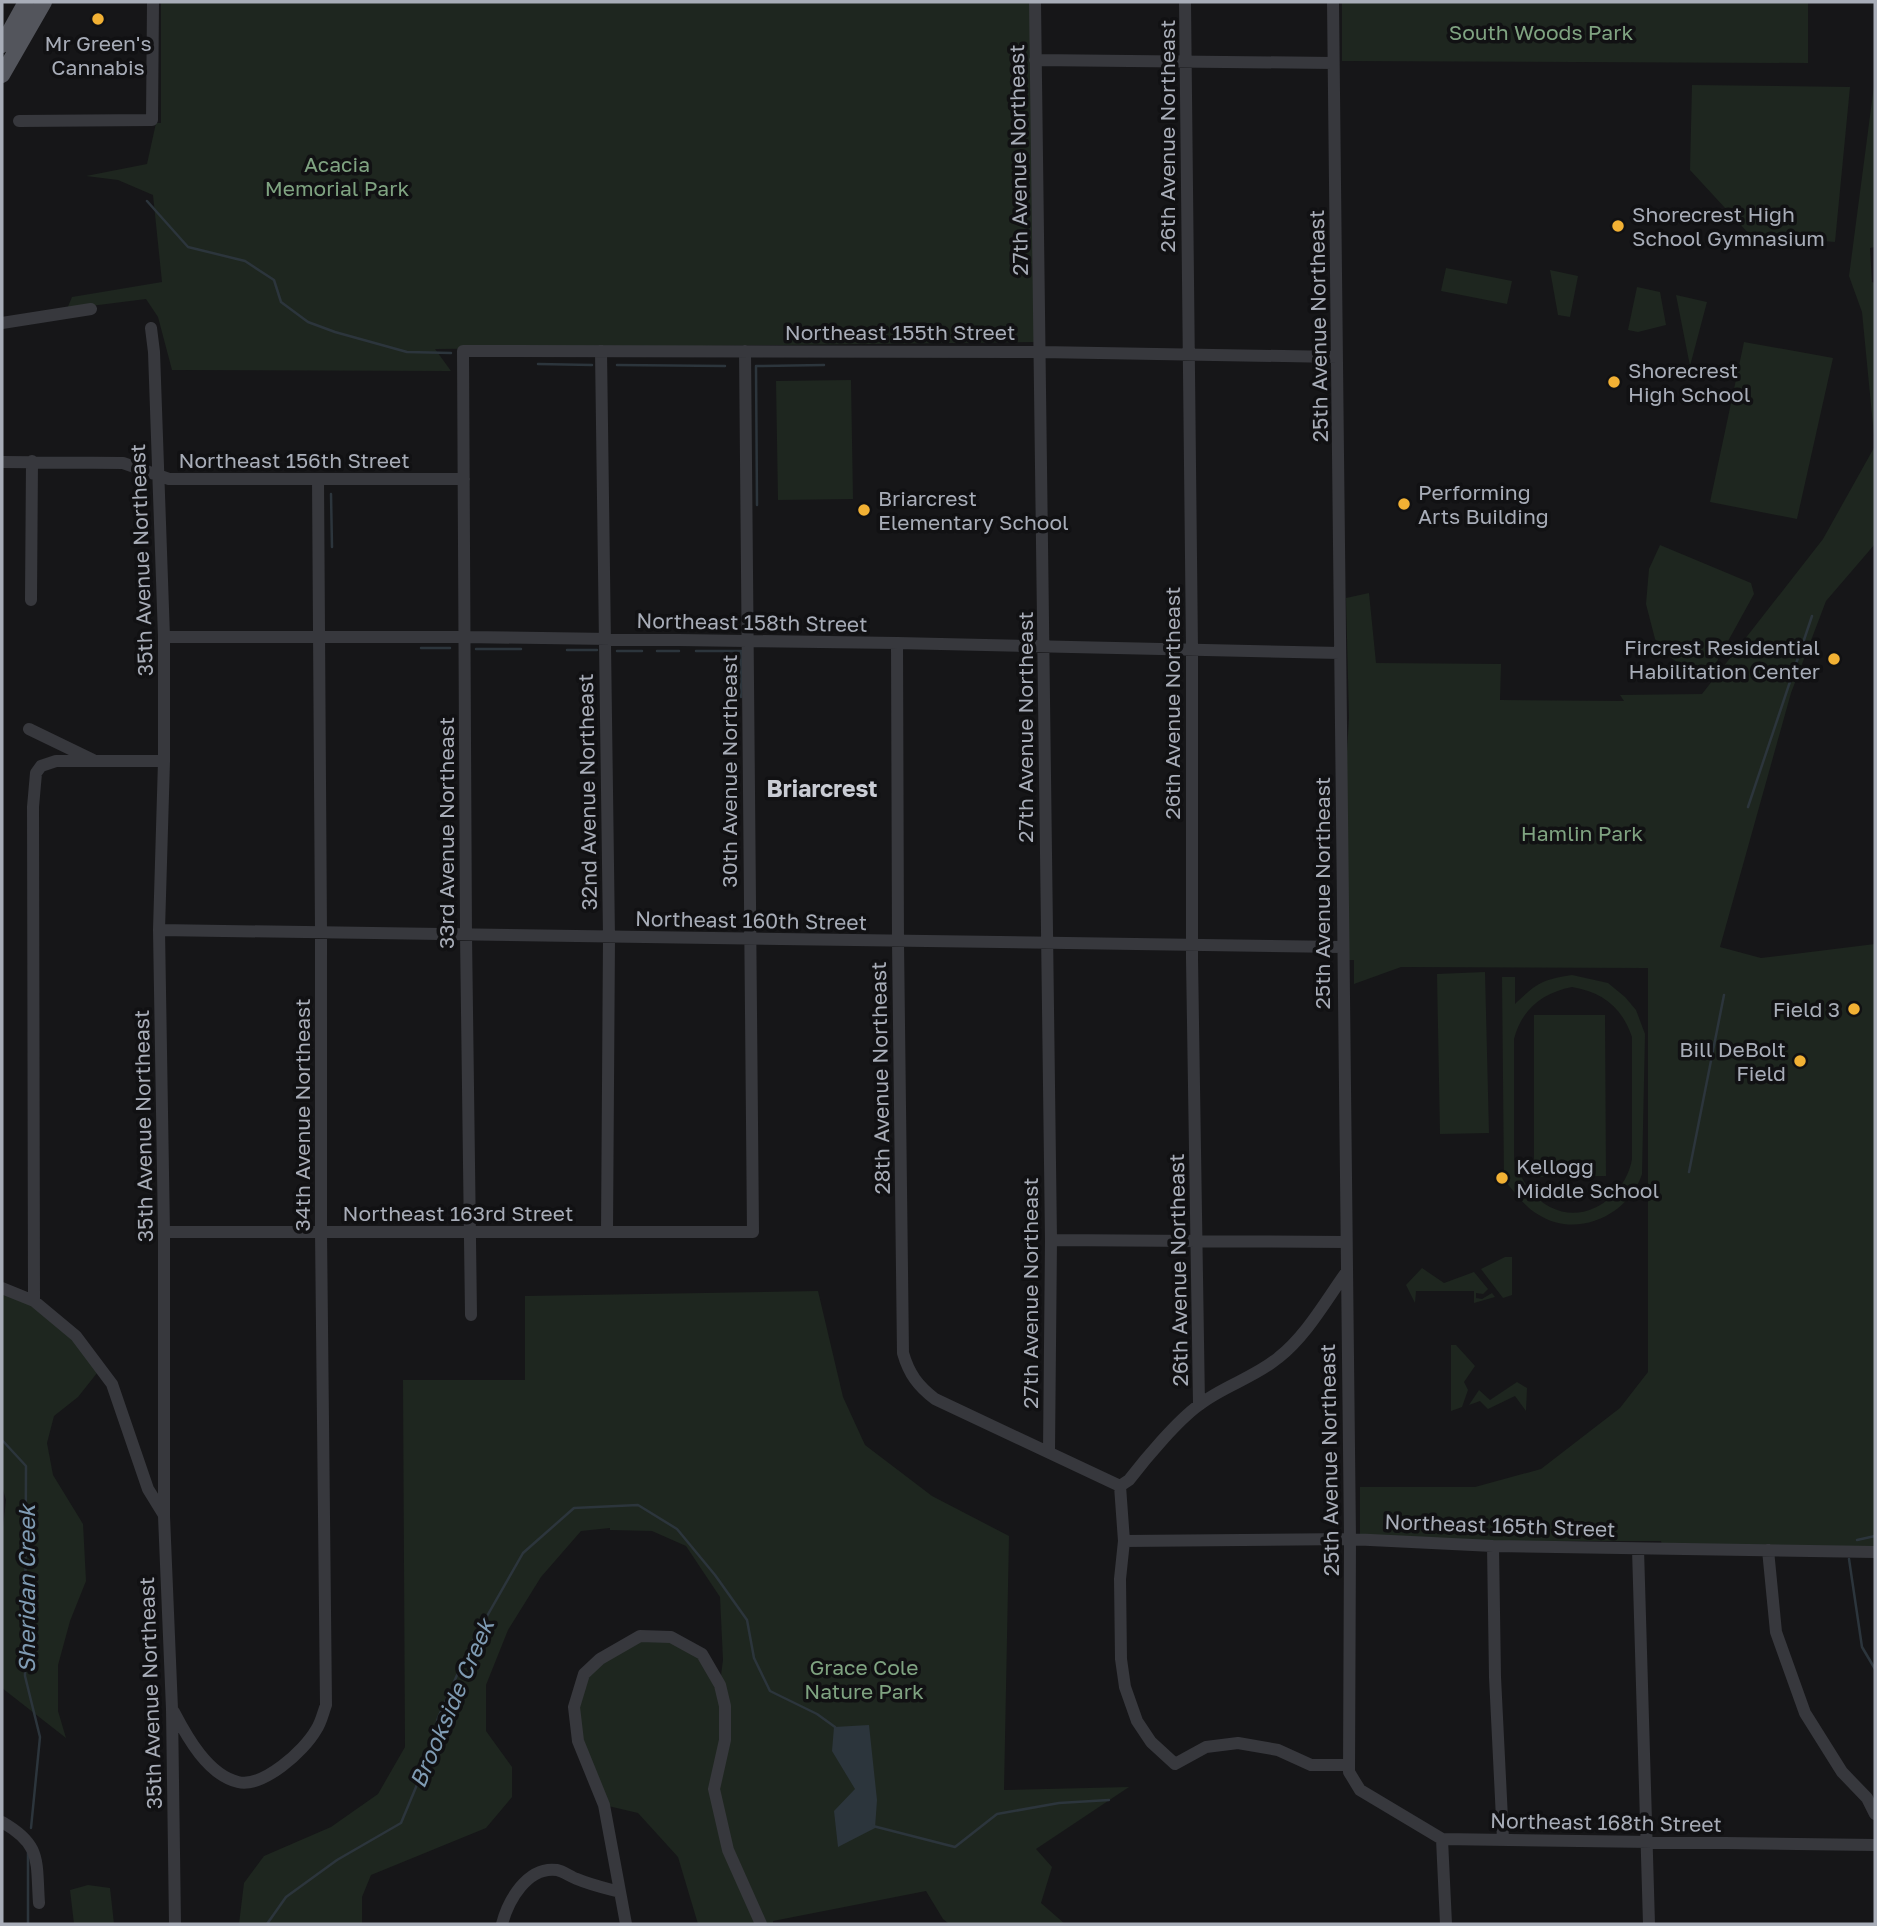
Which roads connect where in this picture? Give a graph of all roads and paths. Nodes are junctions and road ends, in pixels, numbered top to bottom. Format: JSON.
{"nodes":[{"id":1,"x":26,"y":2,"type":"edge"},
{"id":2,"x":44,"y":2,"type":"edge"},
{"id":3,"x":153,"y":2,"type":"edge"},
{"id":4,"x":1035,"y":2,"type":"edge"},
{"id":5,"x":1185,"y":2,"type":"edge"},
{"id":6,"x":1333,"y":2,"type":"edge"},
{"id":7,"x":2,"y":45,"type":"edge"},
{"id":8,"x":1035,"y":60,"type":"junction"},
{"id":9,"x":1186,"y":62,"type":"junction"},
{"id":10,"x":1333,"y":64,"type":"junction"},
{"id":11,"x":2,"y":75,"type":"edge"},
{"id":12,"x":19,"y":121,"type":"dead end"},
{"id":13,"x":91,"y":309,"type":"dead end"},
{"id":14,"x":2,"y":323,"type":"edge"},
{"id":15,"x":151,"y":328,"type":"dead end"},
{"id":16,"x":463,"y":351,"type":"joint"},
{"id":17,"x":601,"y":351,"type":"junction"},
{"id":18,"x":745,"y":351,"type":"junction"},
{"id":19,"x":1041,"y":352,"type":"junction"},
{"id":20,"x":1188,"y":354,"type":"junction"},
{"id":21,"x":1337,"y":357,"type":"junction"},
{"id":22,"x":32,"y":461,"type":"junction"},
{"id":23,"x":2,"y":462,"type":"edge"},
{"id":24,"x":159,"y":476,"type":"junction"},
{"id":25,"x":318,"y":479,"type":"junction"},
{"id":26,"x":464,"y":479,"type":"junction"},
{"id":27,"x":31,"y":600,"type":"dead end"},
{"id":28,"x":164,"y":637,"type":"junction"},
{"id":29,"x":318,"y":637,"type":"junction"},
{"id":30,"x":465,"y":637,"type":"junction"},
{"id":31,"x":604,"y":640,"type":"junction"},
{"id":32,"x":748,"y":642,"type":"junction"},
{"id":33,"x":897,"y":643,"type":"junction"},
{"id":34,"x":1043,"y":646,"type":"junction"},
{"id":35,"x":1192,"y":650,"type":"junction"},
{"id":36,"x":1340,"y":653,"type":"junction"},
{"id":37,"x":29,"y":729,"type":"dead end"},
{"id":38,"x":96,"y":761,"type":"junction"},
{"id":39,"x":164,"y":761,"type":"junction"},
{"id":40,"x":159,"y":930,"type":"junction"},
{"id":41,"x":321,"y":932,"type":"junction"},
{"id":42,"x":466,"y":935,"type":"junction"},
{"id":43,"x":609,"y":937,"type":"junction"},
{"id":44,"x":750,"y":939,"type":"junction"},
{"id":45,"x":898,"y":942,"type":"junction"},
{"id":46,"x":1045,"y":944,"type":"junction"},
{"id":47,"x":1191,"y":945,"type":"junction"},
{"id":48,"x":1342,"y":947,"type":"junction"},
{"id":49,"x":164,"y":1233,"type":"junction"},
{"id":50,"x":321,"y":1233,"type":"junction"},
{"id":51,"x":470,"y":1233,"type":"junction"},
{"id":52,"x":607,"y":1233,"type":"junction"},
{"id":53,"x":753,"y":1233,"type":"joint"},
{"id":54,"x":1051,"y":1240,"type":"junction"},
{"id":55,"x":1197,"y":1241,"type":"junction"},
{"id":56,"x":1346,"y":1242,"type":"junction"},
{"id":57,"x":1346,"y":1273,"type":"junction"},
{"id":58,"x":2,"y":1288,"type":"edge"},
{"id":59,"x":34,"y":1301,"type":"junction"},
{"id":60,"x":471,"y":1315,"type":"dead end"},
{"id":61,"x":1199,"y":1404,"type":"junction"},
{"id":62,"x":1049,"y":1451,"type":"junction"},
{"id":63,"x":1120,"y":1486,"type":"junction"},
{"id":64,"x":164,"y":1516,"type":"junction"},
{"id":65,"x":1350,"y":1539,"type":"junction"},
{"id":66,"x":1124,"y":1541,"type":"junction"},
{"id":67,"x":1493,"y":1546,"type":"junction"},
{"id":68,"x":1638,"y":1549,"type":"junction"},
{"id":69,"x":1768,"y":1550,"type":"junction"},
{"id":70,"x":1875,"y":1552,"type":"edge"},
{"id":71,"x":172,"y":1709,"type":"junction"},
{"id":72,"x":1349,"y":1765,"type":"junction"},
{"id":73,"x":1875,"y":1814,"type":"edge"},
{"id":74,"x":2,"y":1822,"type":"edge"},
{"id":75,"x":1442,"y":1839,"type":"junction"},
{"id":76,"x":1503,"y":1839,"type":"junction"},
{"id":77,"x":1646,"y":1841,"type":"junction"},
{"id":78,"x":1875,"y":1845,"type":"edge"},
{"id":79,"x":620,"y":1892,"type":"junction"},
{"id":80,"x":39,"y":1903,"type":"dead end"},
{"id":81,"x":174,"y":1924,"type":"edge"},
{"id":82,"x":502,"y":1924,"type":"edge"},
{"id":83,"x":626,"y":1924,"type":"edge"},
{"id":84,"x":761,"y":1924,"type":"edge"},
{"id":85,"x":1446,"y":1924,"type":"edge"},
{"id":86,"x":1649,"y":1924,"type":"edge"}],
"edges":[{"from":1,"to":7,"type":"main road"},
{"from":2,"to":11,"type":"main road"},
{"from":3,"to":12,"type":"street"},
{"from":4,"to":8,"type":"street","name":"27th Avenue Northeast"},
{"from":5,"to":9,"type":"street","name":"26th Avenue Northeast"},
{"from":6,"to":10,"type":"street","name":"25th Avenue Northeast"},
{"from":8,"to":9,"type":"street"},
{"from":8,"to":19,"type":"street","name":"27th Avenue Northeast"},
{"from":9,"to":10,"type":"street"},
{"from":9,"to":20,"type":"street","name":"26th Avenue Northeast"},
{"from":10,"to":21,"type":"street","name":"25th Avenue Northeast"},
{"from":13,"to":14,"type":"street"},
{"from":15,"to":24,"type":"street","name":"35th Avenue Northeast"},
{"from":16,"to":17,"type":"street","name":"Northeast 155th Street"},
{"from":16,"to":26,"type":"street","name":"33rd Avenue Northeast"},
{"from":17,"to":18,"type":"street","name":"Northeast 155th Street"},
{"from":17,"to":31,"type":"street","name":"32nd Avenue Northeast"},
{"from":18,"to":19,"type":"street","name":"Northeast 155th Street"},
{"from":18,"to":32,"type":"street","name":"30th Avenue Northeast"},
{"from":19,"to":20,"type":"street","name":"Northeast 155th Street"},
{"from":19,"to":34,"type":"street","name":"27th Avenue Northeast"},
{"from":20,"to":21,"type":"street","name":"Northeast 155th Street"},
{"from":20,"to":35,"type":"street","name":"26th Avenue Northeast"},
{"from":21,"to":36,"type":"street","name":"25th Avenue Northeast"},
{"from":22,"to":23,"type":"street","name":"Northeast 156th Street"},
{"from":22,"to":24,"type":"street","name":"Northeast 156th Street"},
{"from":22,"to":27,"type":"street"},
{"from":24,"to":25,"type":"street","name":"Northeast 156th Street"},
{"from":24,"to":28,"type":"street","name":"35th Avenue Northeast"},
{"from":25,"to":26,"type":"street","name":"Northeast 156th Street"},
{"from":25,"to":29,"type":"street","name":"34th Avenue Northeast"},
{"from":26,"to":30,"type":"street","name":"33rd Avenue Northeast"},
{"from":28,"to":29,"type":"street","name":"Northeast 158th Street"},
{"from":28,"to":39,"type":"street","name":"35th Avenue Northeast"},
{"from":29,"to":30,"type":"street","name":"Northeast 158th Street"},
{"from":29,"to":41,"type":"street","name":"34th Avenue Northeast"},
{"from":30,"to":31,"type":"street","name":"Northeast 158th Street"},
{"from":30,"to":42,"type":"street","name":"33rd Avenue Northeast"},
{"from":31,"to":32,"type":"street","name":"Northeast 158th Street"},
{"from":31,"to":43,"type":"street","name":"32nd Avenue Northeast"},
{"from":32,"to":33,"type":"street","name":"Northeast 158th Street"},
{"from":32,"to":44,"type":"street","name":"30th Avenue Northeast"},
{"from":33,"to":34,"type":"street","name":"Northeast 158th Street"},
{"from":33,"to":45,"type":"street","name":"28th Avenue Northeast"},
{"from":34,"to":35,"type":"street","name":"Northeast 158th Street"},
{"from":34,"to":46,"type":"street","name":"27th Avenue Northeast"},
{"from":35,"to":36,"type":"street","name":"Northeast 158th Street"},
{"from":35,"to":47,"type":"street","name":"26th Avenue Northeast"},
{"from":36,"to":48,"type":"street","name":"25th Avenue Northeast"},
{"from":37,"to":38,"type":"street"},
{"from":38,"to":39,"type":"street"},
{"from":38,"to":59,"type":"street"},
{"from":39,"to":40,"type":"street","name":"35th Avenue Northeast"},
{"from":40,"to":41,"type":"street","name":"Northeast 160th Street"},
{"from":40,"to":49,"type":"street","name":"35th Avenue Northeast"},
{"from":41,"to":42,"type":"street","name":"Northeast 160th Street"},
{"from":41,"to":50,"type":"street","name":"34th Avenue Northeast"},
{"from":42,"to":43,"type":"street","name":"Northeast 160th Street"},
{"from":42,"to":51,"type":"street","name":"33rd Avenue Northeast"},
{"from":43,"to":44,"type":"street","name":"Northeast 160th Street"},
{"from":43,"to":52,"type":"street","name":"32nd Avenue Northeast"},
{"from":44,"to":45,"type":"street","name":"Northeast 160th Street"},
{"from":44,"to":53,"type":"street","name":"30th Avenue Northeast"},
{"from":45,"to":46,"type":"street","name":"Northeast 160th Street"},
{"from":45,"to":62,"type":"street","name":"28th Avenue Northeast"},
{"from":46,"to":47,"type":"street","name":"Northeast 160th Street"},
{"from":46,"to":54,"type":"street","name":"27th Avenue Northeast"},
{"from":47,"to":48,"type":"street","name":"Northeast 160th Street"},
{"from":47,"to":55,"type":"street","name":"26th Avenue Northeast"},
{"from":48,"to":56,"type":"street","name":"25th Avenue Northeast"},
{"from":49,"to":50,"type":"street","name":"Northeast 163rd Street"},
{"from":49,"to":64,"type":"street","name":"35th Avenue Northeast"},
{"from":50,"to":51,"type":"street","name":"Northeast 163rd Street"},
{"from":50,"to":71,"type":"street","name":"34th Avenue Northeast"},
{"from":51,"to":52,"type":"street","name":"Northeast 163rd Street"},
{"from":51,"to":60,"type":"street","name":"33rd Avenue Northeast"},
{"from":52,"to":53,"type":"street","name":"Northeast 163rd Street"},
{"from":54,"to":55,"type":"street"},
{"from":54,"to":62,"type":"street","name":"27th Avenue Northeast"},
{"from":55,"to":56,"type":"street"},
{"from":55,"to":61,"type":"street","name":"26th Avenue Northeast"},
{"from":56,"to":57,"type":"street","name":"25th Avenue Northeast"},
{"from":57,"to":61,"type":"street"},
{"from":57,"to":65,"type":"street","name":"25th Avenue Northeast"},
{"from":58,"to":59,"type":"street"},
{"from":59,"to":64,"type":"street"},
{"from":61,"to":63,"type":"street"},
{"from":62,"to":63,"type":"street"},
{"from":63,"to":66,"type":"street"},
{"from":64,"to":71,"type":"street","name":"35th Avenue Northeast"},
{"from":65,"to":66,"type":"street","name":"Northeast 165th Street"},
{"from":65,"to":67,"type":"street","name":"Northeast 165th Street"},
{"from":65,"to":72,"type":"street","name":"25th Avenue Northeast"},
{"from":66,"to":72,"type":"street"},
{"from":67,"to":68,"type":"street","name":"Northeast 165th Street"},
{"from":67,"to":76,"type":"street"},
{"from":68,"to":69,"type":"street","name":"Northeast 165th Street"},
{"from":68,"to":77,"type":"street"},
{"from":69,"to":70,"type":"street","name":"Northeast 165th Street"},
{"from":69,"to":73,"type":"street"},
{"from":71,"to":81,"type":"street","name":"35th Avenue Northeast"},
{"from":72,"to":75,"type":"street","name":"25th Avenue Northeast"},
{"from":74,"to":80,"type":"street"},
{"from":75,"to":76,"type":"street","name":"Northeast 168th Street"},
{"from":75,"to":85,"type":"street"},
{"from":76,"to":77,"type":"street","name":"Northeast 168th Street"},
{"from":77,"to":78,"type":"street","name":"Northeast 168th Street"},
{"from":77,"to":86,"type":"street"},
{"from":79,"to":82,"type":"street"},
{"from":79,"to":83,"type":"street"},
{"from":79,"to":84,"type":"street"}]}
